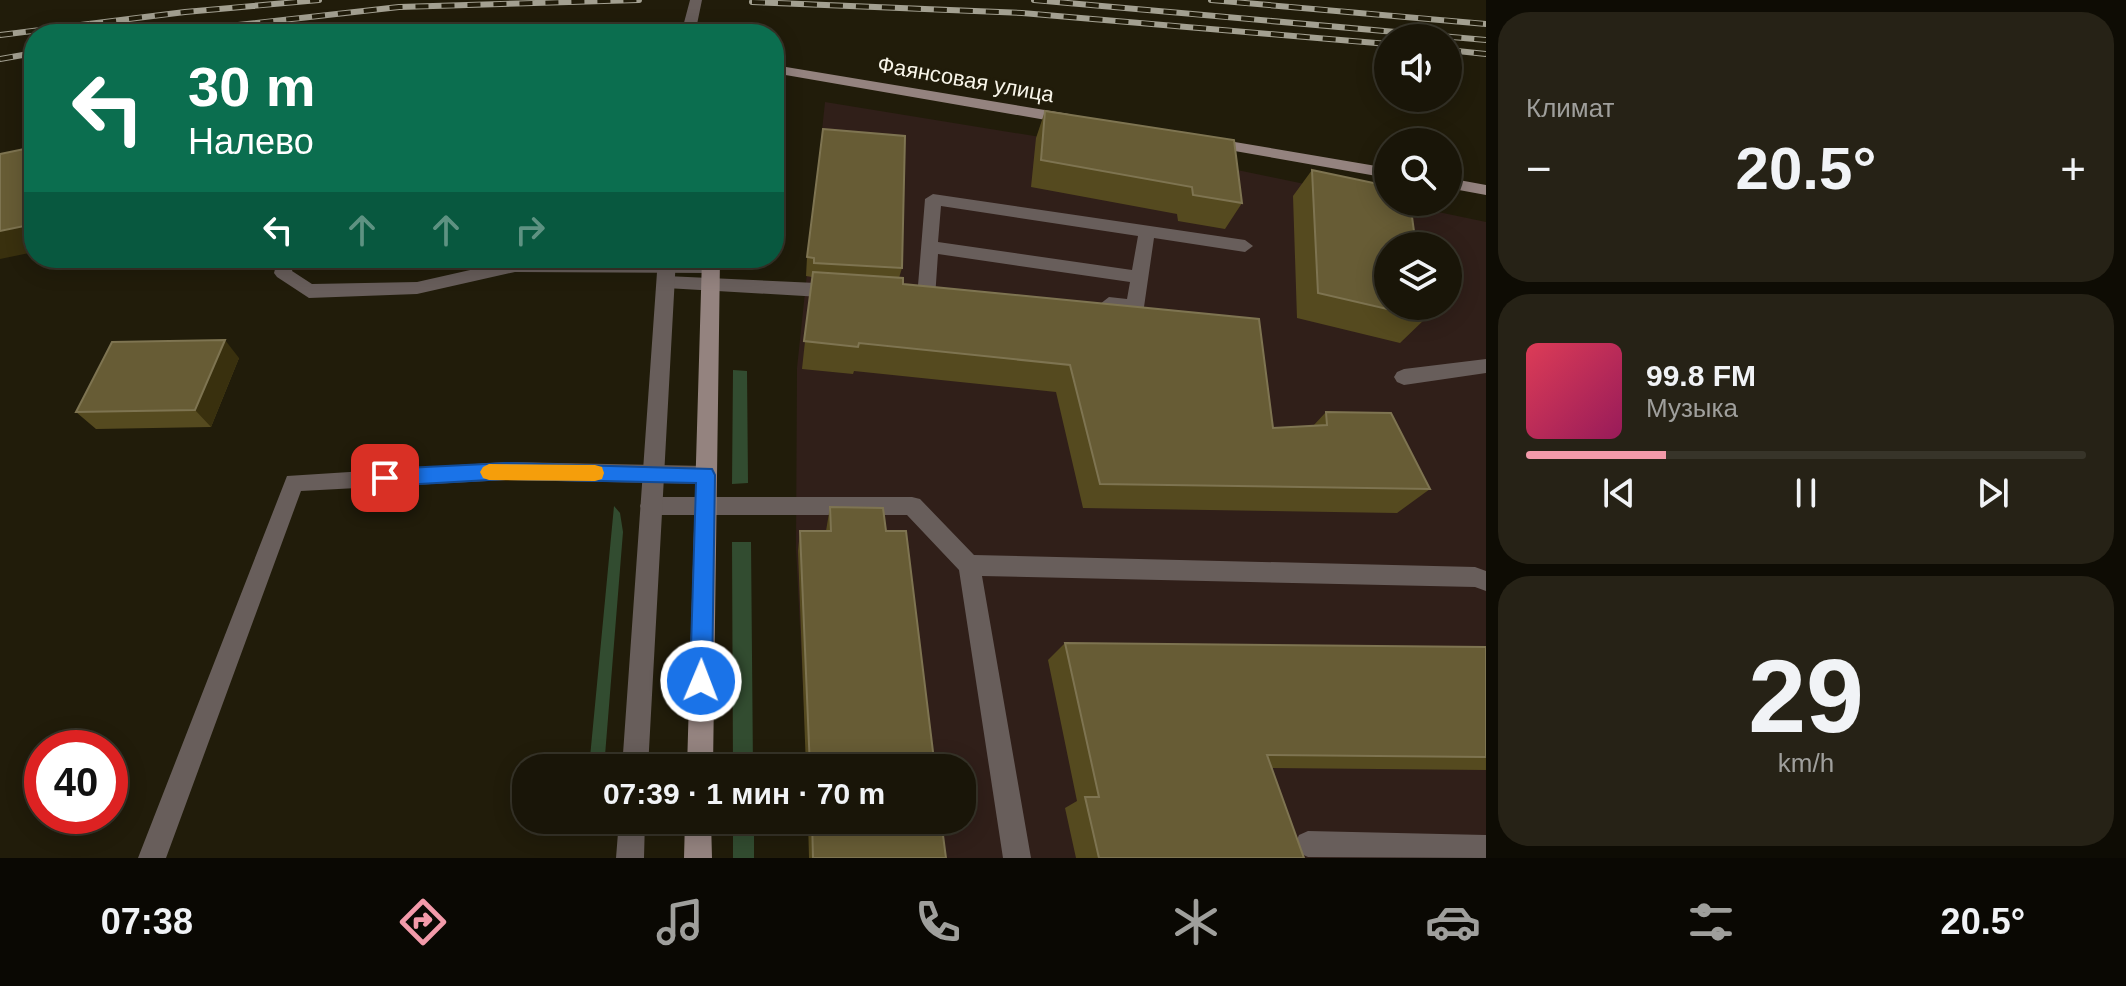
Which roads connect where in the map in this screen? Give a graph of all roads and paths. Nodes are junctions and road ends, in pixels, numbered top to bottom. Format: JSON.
{"nodes":[{"id":1,"x":696,"y":0,"type":"edge"},
{"id":2,"x":690,"y":24,"type":"edge"},
{"id":3,"x":784,"y":71,"type":"edge"},
{"id":4,"x":1086,"y":122,"type":"edge"},
{"id":5,"x":1195,"y":140,"type":"edge"},
{"id":6,"x":1374,"y":171,"type":"edge"},
{"id":7,"x":1462,"y":186,"type":"edge"},
{"id":8,"x":1486,"y":190,"type":"edge"},
{"id":9,"x":1147,"y":230,"type":"junction"},
{"id":10,"x":1245,"y":246,"type":"dead end"},
{"id":11,"x":929,"y":247,"type":"junction"},
{"id":12,"x":284,"y":268,"type":"edge"},
{"id":13,"x":506,"y":268,"type":"edge"},
{"id":14,"x":616,"y":268,"type":"edge"},
{"id":15,"x":666,"y":269,"type":"edge"},
{"id":16,"x":710,"y":270,"type":"edge"},
{"id":17,"x":1139,"y":277,"type":"junction"},
{"id":18,"x":852,"y":292,"type":"edge"},
{"id":19,"x":925,"y":296,"type":"edge"},
{"id":20,"x":1088,"y":302,"type":"edge"},
{"id":21,"x":1486,"y":366,"type":"edge"},
{"id":22,"x":1404,"y":377,"type":"dead end"},
{"id":23,"x":653,"y":474,"type":"junction"},
{"id":24,"x":706,"y":475,"type":"junction"},
{"id":25,"x":651,"y":506,"type":"junction"},
{"id":26,"x":705,"y":506,"type":"junction"},
{"id":27,"x":969,"y":565,"type":"junction"},
{"id":28,"x":1486,"y":581,"type":"edge"},
{"id":29,"x":636,"y":754,"type":"edge"},
{"id":30,"x":700,"y":754,"type":"edge"},
{"id":31,"x":631,"y":834,"type":"edge"},
{"id":32,"x":698,"y":834,"type":"edge"},
{"id":33,"x":1308,"y":844,"type":"dead end"},
{"id":34,"x":1486,"y":848,"type":"edge"},
{"id":35,"x":152,"y":858,"type":"edge"},
{"id":36,"x":630,"y":858,"type":"edge"},
{"id":37,"x":698,"y":858,"type":"edge"},
{"id":38,"x":1017,"y":858,"type":"edge"}],
"edges":[{"from":1,"to":2,"type":"street"},
{"from":3,"to":4,"type":"street","name":"Фаянсовая улица"},
{"from":5,"to":6,"type":"street"},
{"from":7,"to":8,"type":"street"},
{"from":9,"to":10,"type":"street"},
{"from":9,"to":11,"type":"street"},
{"from":9,"to":17,"type":"street"},
{"from":11,"to":17,"type":"street"},
{"from":11,"to":19,"type":"street"},
{"from":12,"to":13,"type":"street"},
{"from":14,"to":15,"type":"street"},
{"from":15,"to":16,"type":"street"},
{"from":15,"to":23,"type":"street"},
{"from":16,"to":18,"type":"street"},
{"from":16,"to":24,"type":"street"},
{"from":17,"to":20,"type":"street"},
{"from":21,"to":22,"type":"street"},
{"from":23,"to":24,"type":"street"},
{"from":23,"to":25,"type":"street"},
{"from":23,"to":35,"type":"street"},
{"from":24,"to":26,"type":"street"},
{"from":25,"to":26,"type":"street"},
{"from":25,"to":29,"type":"street"},
{"from":26,"to":27,"type":"street"},
{"from":26,"to":30,"type":"street"},
{"from":27,"to":28,"type":"street"},
{"from":27,"to":38,"type":"street"},
{"from":31,"to":36,"type":"street"},
{"from":32,"to":37,"type":"street"},
{"from":33,"to":34,"type":"street"}]}
